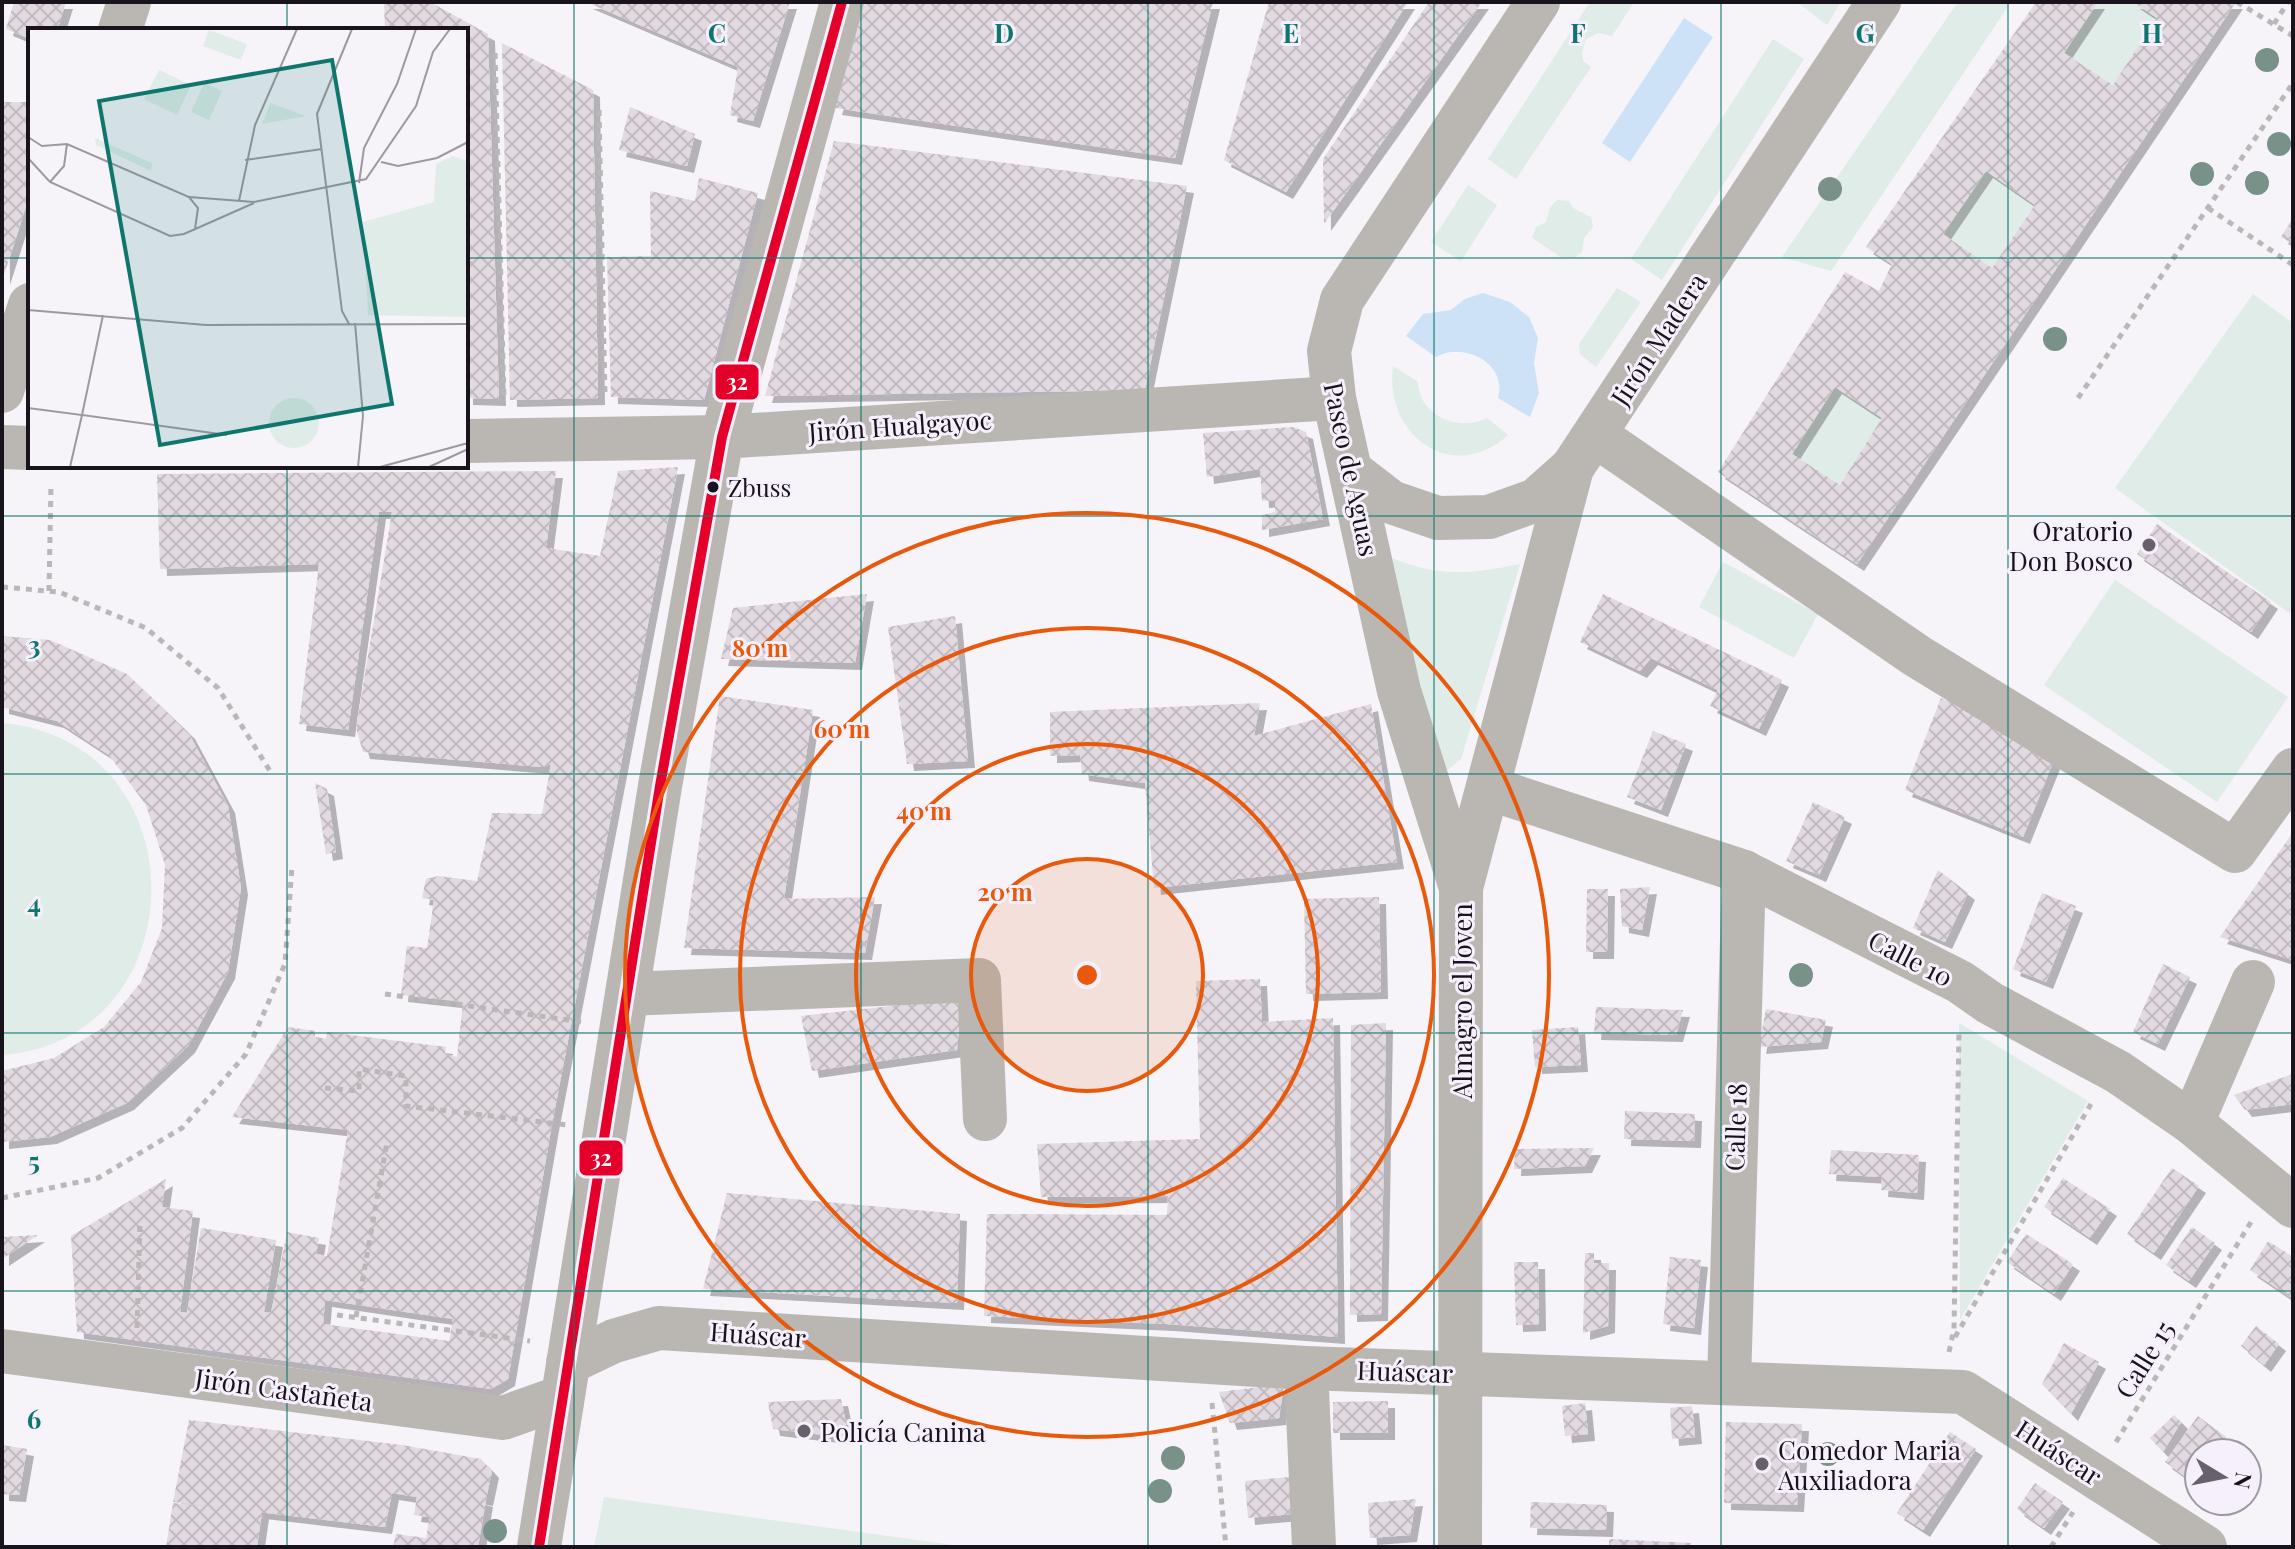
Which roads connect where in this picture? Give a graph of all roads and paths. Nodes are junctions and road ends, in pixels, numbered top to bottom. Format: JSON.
{"nodes":[{"id":1,"x":129,"y":2,"type":"edge"},
{"id":2,"x":842,"y":2,"type":"edge"},
{"id":3,"x":1538,"y":2,"type":"edge"},
{"id":4,"x":1879,"y":2,"type":"edge"},
{"id":5,"x":2237,"y":2,"type":"edge"},
{"id":6,"x":2288,"y":2,"type":"edge"},
{"id":7,"x":2274,"y":24,"type":"junction"},
{"id":8,"x":121,"y":28,"type":"edge"},
{"id":9,"x":2293,"y":36,"type":"edge"},
{"id":10,"x":495,"y":53,"type":"dead end"},
{"id":11,"x":2293,"y":83,"type":"edge"},
{"id":12,"x":599,"y":110,"type":"dead end"},
{"id":13,"x":2208,"y":208,"type":"junction"},
{"id":14,"x":2293,"y":265,"type":"edge"},
{"id":15,"x":28,"y":311,"type":"edge"},
{"id":16,"x":2,"y":391,"type":"edge"},
{"id":17,"x":1334,"y":398,"type":"junction"},
{"id":18,"x":2078,"y":398,"type":"dead end"},
{"id":19,"x":606,"y":437,"type":"junction"},
{"id":20,"x":722,"y":437,"type":"junction"},
{"id":21,"x":486,"y":440,"type":"edge"},
{"id":22,"x":2,"y":447,"type":"edge"},
{"id":23,"x":1583,"y":451,"type":"junction"},
{"id":24,"x":28,"y":456,"type":"edge"},
{"id":25,"x":41,"y":468,"type":"edge"},
{"id":26,"x":1352,"y":472,"type":"junction"},
{"id":27,"x":2,"y":587,"type":"edge"},
{"id":28,"x":49,"y":591,"type":"junction"},
{"id":29,"x":2293,"y":770,"type":"edge"},
{"id":30,"x":270,"y":771,"type":"dead end"},
{"id":31,"x":1488,"y":788,"type":"junction"},
{"id":32,"x":292,"y":866,"type":"dead end"},
{"id":33,"x":1744,"y":872,"type":"junction"},
{"id":34,"x":1461,"y":888,"type":"junction"},
{"id":35,"x":1960,"y":982,"type":"junction"},
{"id":36,"x":2253,"y":982,"type":"dead end"},
{"id":37,"x":385,"y":994,"type":"dead end"},
{"id":38,"x":624,"y":1012,"type":"junction"},
{"id":39,"x":2111,"y":1068,"type":"junction"},
{"id":40,"x":325,"y":1088,"type":"dead end"},
{"id":41,"x":985,"y":1119,"type":"dead end"},
{"id":42,"x":2192,"y":1123,"type":"junction"},
{"id":43,"x":604,"y":1131,"type":"junction"},
{"id":44,"x":387,"y":1142,"type":"dead end"},
{"id":45,"x":2,"y":1198,"type":"edge"},
{"id":46,"x":2282,"y":1198,"type":"edge"},
{"id":47,"x":140,"y":1221,"type":"dead end"},
{"id":48,"x":337,"y":1315,"type":"dead end"},
{"id":49,"x":356,"y":1317,"type":"junction"},
{"id":50,"x":1954,"y":1339,"type":"junction"},
{"id":51,"x":2,"y":1351,"type":"edge"},
{"id":52,"x":1208,"y":1363,"type":"junction"},
{"id":53,"x":1306,"y":1368,"type":"junction"},
{"id":54,"x":135,"y":1369,"type":"junction"},
{"id":55,"x":567,"y":1369,"type":"junction"},
{"id":56,"x":1460,"y":1373,"type":"junction"},
{"id":57,"x":1729,"y":1383,"type":"junction"},
{"id":58,"x":1933,"y":1389,"type":"junction"},
{"id":59,"x":2096,"y":1476,"type":"junction"},
{"id":60,"x":539,"y":1547,"type":"edge"},
{"id":61,"x":1226,"y":1547,"type":"edge"},
{"id":62,"x":1314,"y":1547,"type":"edge"},
{"id":63,"x":1460,"y":1547,"type":"edge"},
{"id":64,"x":2051,"y":1547,"type":"edge"},
{"id":65,"x":2205,"y":1547,"type":"edge"}],
"edges":[{"from":1,"to":8,"type":"street"},
{"from":2,"to":20,"type":"street"},
{"from":3,"to":17,"type":"street","name":"Paseo de Aguas"},
{"from":4,"to":23,"type":"street","name":"Jirón Madera"},
{"from":5,"to":7,"type":"path"},
{"from":6,"to":7,"type":"path"},
{"from":7,"to":9,"type":"path"},
{"from":10,"to":21,"type":"path"},
{"from":11,"to":13,"type":"path"},
{"from":12,"to":19,"type":"path"},
{"from":13,"to":14,"type":"path"},
{"from":13,"to":18,"type":"path"},
{"from":15,"to":16,"type":"street"},
{"from":17,"to":20,"type":"street","name":"Jirón Hualgayoc"},
{"from":17,"to":26,"type":"street","name":"Paseo de Aguas"},
{"from":19,"to":20,"type":"street","name":"Jirón Hualgayoc"},
{"from":19,"to":21,"type":"street","name":"Jirón Hualgayoc"},
{"from":20,"to":38,"type":"street"},
{"from":22,"to":24,"type":"street"},
{"from":23,"to":26,"type":"street","name":"Jirón Madera"},
{"from":23,"to":29,"type":"street"},
{"from":23,"to":31,"type":"street","name":"Almagro el Joven"},
{"from":25,"to":28,"type":"path"},
{"from":26,"to":34,"type":"street","name":"Paseo de Aguas"},
{"from":27,"to":28,"type":"path"},
{"from":28,"to":30,"type":"path"},
{"from":31,"to":33,"type":"street","name":"Calle 10"},
{"from":31,"to":34,"type":"street","name":"Almagro el Joven"},
{"from":32,"to":45,"type":"path"},
{"from":33,"to":35,"type":"street","name":"Calle 10"},
{"from":33,"to":57,"type":"street","name":"Calle 18"},
{"from":34,"to":56,"type":"street","name":"Almagro el Joven"},
{"from":35,"to":39,"type":"street","name":"Calle 10"},
{"from":35,"to":50,"type":"path"},
{"from":36,"to":42,"type":"street"},
{"from":37,"to":38,"type":"path"},
{"from":38,"to":41,"type":"street"},
{"from":38,"to":43,"type":"street"},
{"from":39,"to":42,"type":"street","name":"Calle 10"},
{"from":39,"to":50,"type":"path"},
{"from":40,"to":43,"type":"path"},
{"from":42,"to":46,"type":"street","name":"Calle 10"},
{"from":43,"to":55,"type":"street"},
{"from":44,"to":49,"type":"path"},
{"from":46,"to":59,"type":"path","name":"Calle 15"},
{"from":47,"to":54,"type":"path"},
{"from":48,"to":49,"type":"path"},
{"from":49,"to":55,"type":"path"},
{"from":50,"to":58,"type":"path"},
{"from":51,"to":54,"type":"street","name":"Jirón Castañeta"},
{"from":52,"to":53,"type":"street","name":"Huáscar"},
{"from":52,"to":55,"type":"street","name":"Huáscar"},
{"from":52,"to":61,"type":"path"},
{"from":53,"to":56,"type":"street","name":"Huáscar"},
{"from":53,"to":62,"type":"street"},
{"from":54,"to":55,"type":"street","name":"Jirón Castañeta"},
{"from":55,"to":60,"type":"street"},
{"from":56,"to":57,"type":"street","name":"Huáscar"},
{"from":56,"to":63,"type":"street","name":"Almagro el Joven"},
{"from":57,"to":58,"type":"street","name":"Huáscar"},
{"from":58,"to":59,"type":"street","name":"Huáscar"},
{"from":59,"to":64,"type":"path","name":"Calle 15"},
{"from":59,"to":65,"type":"street","name":"Huáscar"}]}
